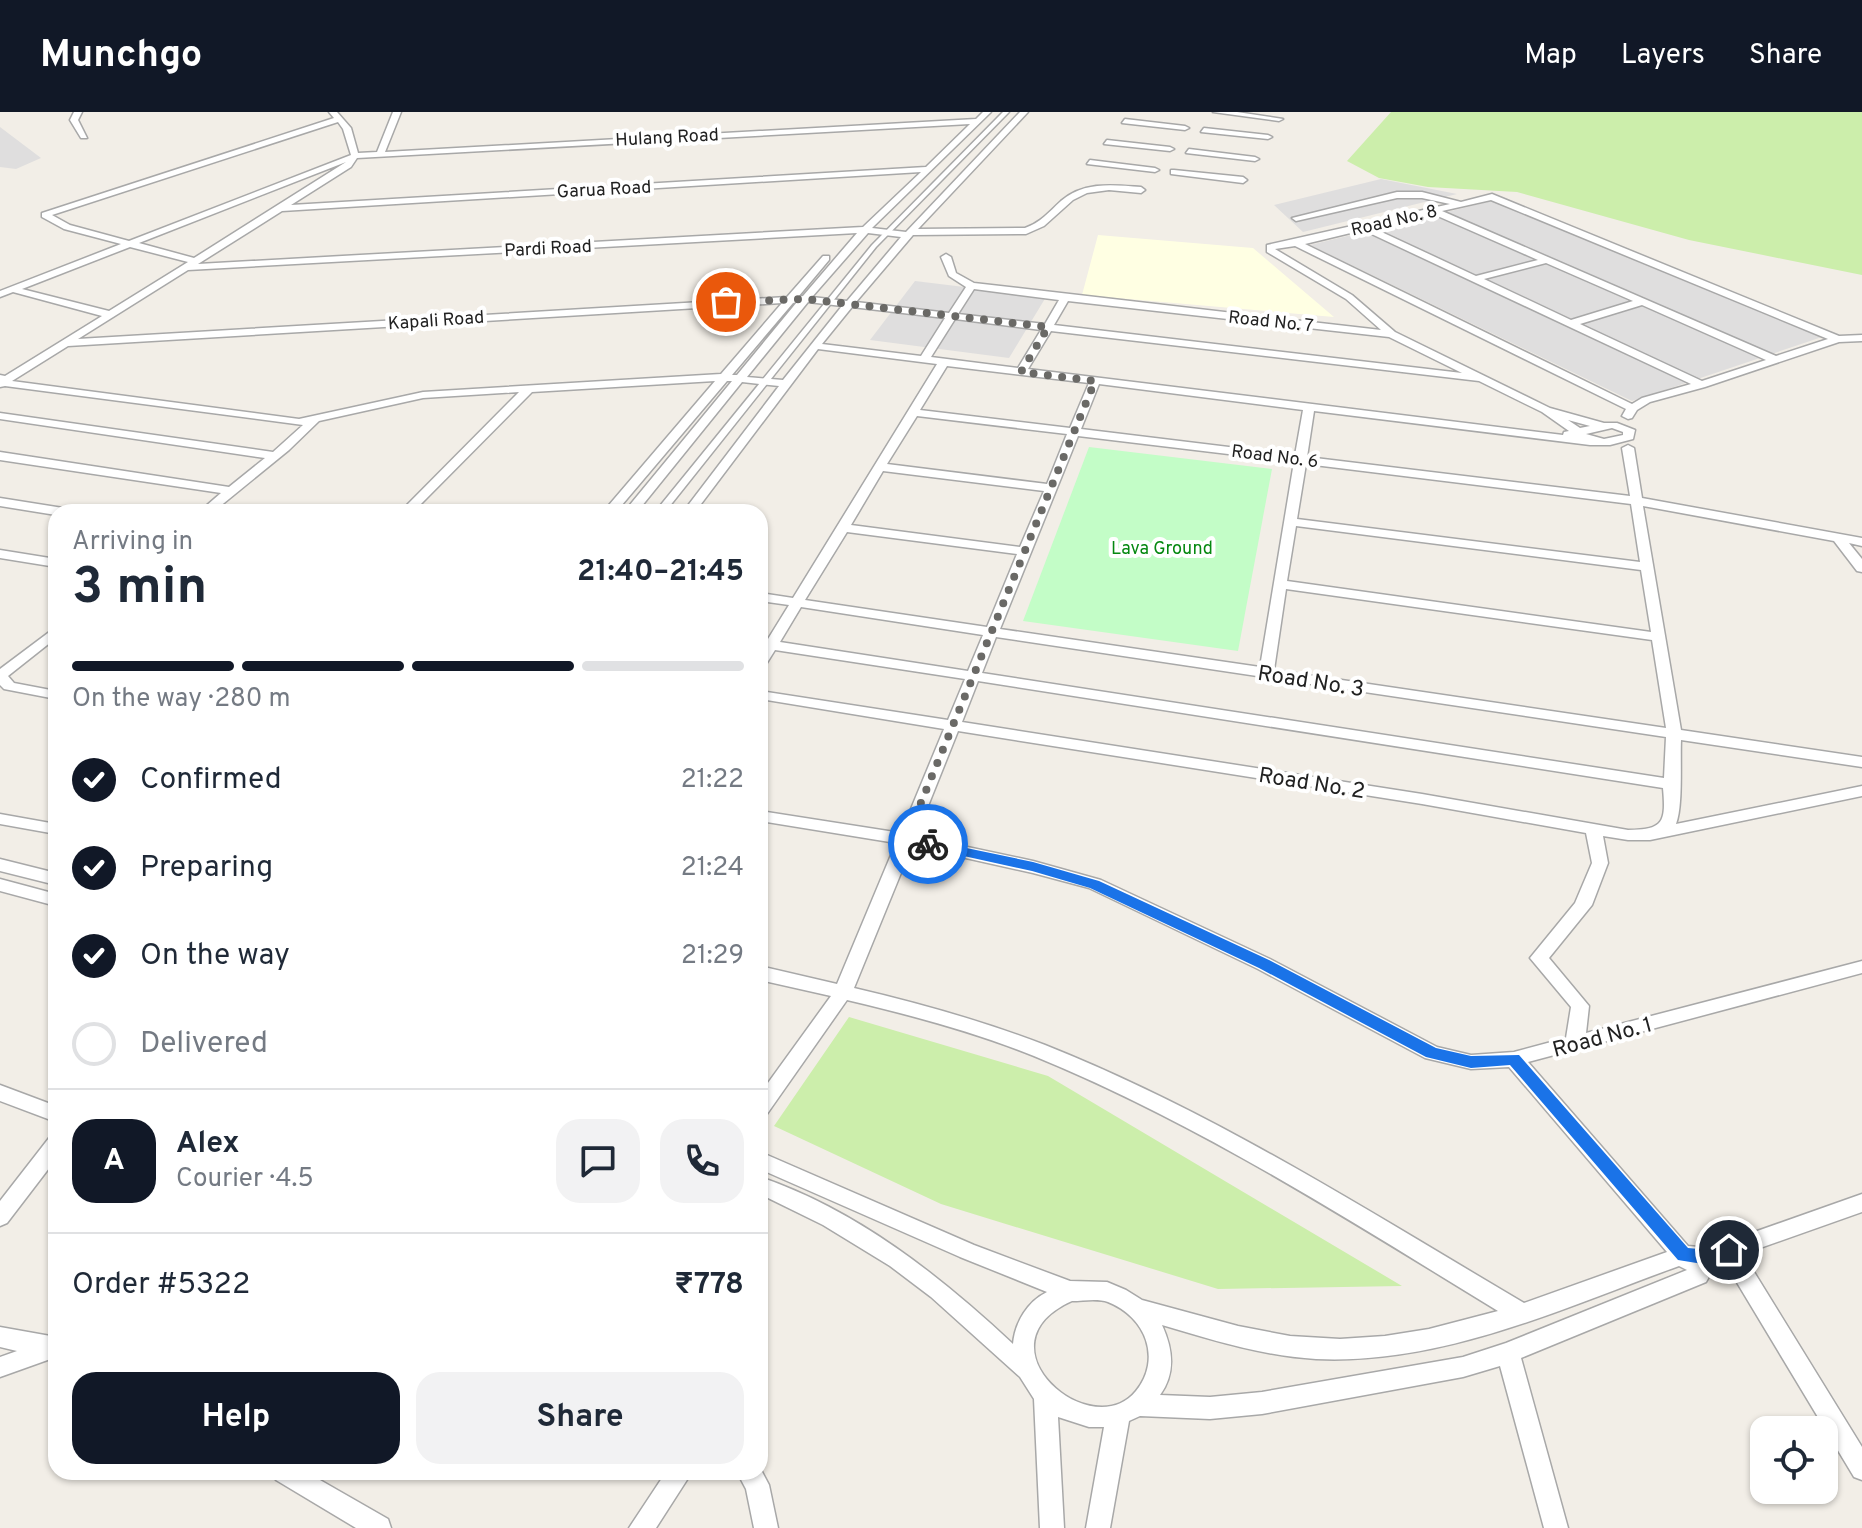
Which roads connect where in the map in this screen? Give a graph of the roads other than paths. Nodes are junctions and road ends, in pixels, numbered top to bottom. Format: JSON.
{"nodes":[{"id":1,"x":78,"y":112,"type":"edge"},
{"id":2,"x":397,"y":112,"type":"edge"},
{"id":3,"x":987,"y":112,"type":"edge"},
{"id":4,"x":1006,"y":112,"type":"edge"},
{"id":5,"x":1024,"y":112,"type":"edge"},
{"id":6,"x":1217,"y":112,"type":"edge"},
{"id":7,"x":336,"y":115,"type":"edge"},
{"id":8,"x":1279,"y":119,"type":"dead end"},
{"id":9,"x":972,"y":121,"type":"junction"},
{"id":10,"x":1125,"y":121,"type":"dead end"},
{"id":11,"x":1185,"y":128,"type":"dead end"},
{"id":12,"x":1204,"y":130,"type":"dead end"},
{"id":13,"x":84,"y":136,"type":"dead end"},
{"id":14,"x":1268,"y":137,"type":"dead end"},
{"id":15,"x":1107,"y":142,"type":"dead end"},
{"id":16,"x":1170,"y":149,"type":"dead end"},
{"id":17,"x":1189,"y":151,"type":"dead end"},
{"id":18,"x":380,"y":155,"type":"junction"},
{"id":19,"x":355,"y":156,"type":"junction"},
{"id":20,"x":1255,"y":159,"type":"dead end"},
{"id":21,"x":1090,"y":162,"type":"dead end"},
{"id":22,"x":927,"y":169,"type":"junction"},
{"id":23,"x":914,"y":170,"type":"junction"},
{"id":24,"x":1155,"y":170,"type":"dead end"},
{"id":25,"x":1174,"y":172,"type":"dead end"},
{"id":26,"x":1243,"y":180,"type":"dead end"},
{"id":27,"x":1141,"y":190,"type":"dead end"},
{"id":28,"x":1462,"y":204,"type":"junction"},
{"id":29,"x":281,"y":208,"type":"junction"},
{"id":30,"x":1434,"y":211,"type":"junction"},
{"id":31,"x":1296,"y":218,"type":"dead end"},
{"id":32,"x":1364,"y":227,"type":"junction"},
{"id":33,"x":865,"y":230,"type":"junction"},
{"id":34,"x":851,"y":231,"type":"junction"},
{"id":35,"x":887,"y":232,"type":"junction"},
{"id":36,"x":909,"y":233,"type":"junction"},
{"id":37,"x":1296,"y":243,"type":"junction"},
{"id":38,"x":127,"y":244,"type":"junction"},
{"id":39,"x":1281,"y":256,"type":"junction"},
{"id":40,"x":946,"y":257,"type":"dead end"},
{"id":41,"x":1326,"y":258,"type":"junction"},
{"id":42,"x":1548,"y":260,"type":"junction"},
{"id":43,"x":192,"y":264,"type":"junction"},
{"id":44,"x":1474,"y":279,"type":"junction"},
{"id":45,"x":971,"y":286,"type":"junction"},
{"id":46,"x":6,"y":288,"type":"edge"},
{"id":47,"x":0,"y":294,"type":"edge"},
{"id":48,"x":789,"y":298,"type":"junction"},
{"id":49,"x":1065,"y":298,"type":"junction"},
{"id":50,"x":806,"y":299,"type":"junction"},
{"id":51,"x":830,"y":301,"type":"junction"},
{"id":52,"x":851,"y":302,"type":"junction"},
{"id":53,"x":1642,"y":302,"type":"junction"},
{"id":54,"x":111,"y":315,"type":"junction"},
{"id":55,"x":951,"y":315,"type":"junction"},
{"id":56,"x":1570,"y":324,"type":"junction"},
{"id":57,"x":1048,"y":327,"type":"junction"},
{"id":58,"x":1391,"y":334,"type":"junction"},
{"id":59,"x":1862,"y":338,"type":"edge"},
{"id":60,"x":1838,"y":339,"type":"junction"},
{"id":61,"x":66,"y":343,"type":"junction"},
{"id":62,"x":815,"y":346,"type":"junction"},
{"id":63,"x":924,"y":360,"type":"junction"},
{"id":64,"x":1776,"y":360,"type":"junction"},
{"id":65,"x":944,"y":362,"type":"junction"},
{"id":66,"x":1021,"y":372,"type":"junction"},
{"id":67,"x":722,"y":377,"type":"junction"},
{"id":68,"x":1479,"y":378,"type":"junction"},
{"id":69,"x":739,"y":380,"type":"junction"},
{"id":70,"x":1,"y":381,"type":"edge"},
{"id":71,"x":1095,"y":381,"type":"junction"},
{"id":72,"x":764,"y":382,"type":"junction"},
{"id":73,"x":786,"y":384,"type":"junction"},
{"id":74,"x":1701,"y":385,"type":"junction"},
{"id":75,"x":529,"y":389,"type":"junction"},
{"id":76,"x":1309,"y":407,"type":"junction"},
{"id":77,"x":1546,"y":410,"type":"junction"},
{"id":78,"x":913,"y":412,"type":"junction"},
{"id":79,"x":0,"y":416,"type":"edge"},
{"id":80,"x":314,"y":420,"type":"junction"},
{"id":81,"x":1599,"y":425,"type":"junction"},
{"id":82,"x":1629,"y":428,"type":"junction"},
{"id":83,"x":1074,"y":431,"type":"junction"},
{"id":84,"x":1546,"y":436,"type":"junction"},
{"id":85,"x":1590,"y":442,"type":"junction"},
{"id":86,"x":0,"y":456,"type":"edge"},
{"id":87,"x":275,"y":456,"type":"junction"},
{"id":88,"x":1301,"y":459,"type":"junction"},
{"id":89,"x":879,"y":467,"type":"junction"},
{"id":90,"x":1051,"y":488,"type":"junction"},
{"id":91,"x":232,"y":491,"type":"junction"},
{"id":92,"x":1638,"y":501,"type":"junction"},
{"id":93,"x":0,"y":502,"type":"edge"},
{"id":94,"x":215,"y":504,"type":"edge"},
{"id":95,"x":414,"y":504,"type":"edge"},
{"id":96,"x":616,"y":504,"type":"edge"},
{"id":97,"x":637,"y":504,"type":"edge"},
{"id":98,"x":666,"y":504,"type":"edge"},
{"id":99,"x":695,"y":504,"type":"edge"},
{"id":100,"x":48,"y":510,"type":"edge"},
{"id":101,"x":1290,"y":522,"type":"junction"},
{"id":102,"x":841,"y":527,"type":"junction"},
{"id":103,"x":1839,"y":539,"type":"junction"},
{"id":104,"x":1862,"y":542,"type":"edge"},
{"id":105,"x":1025,"y":551,"type":"junction"},
{"id":106,"x":0,"y":554,"type":"edge"},
{"id":107,"x":48,"y":562,"type":"edge"},
{"id":108,"x":1648,"y":567,"type":"junction"},
{"id":109,"x":1862,"y":568,"type":"edge"},
{"id":110,"x":1280,"y":584,"type":"junction"},
{"id":111,"x":768,"y":598,"type":"edge"},
{"id":112,"x":796,"y":602,"type":"junction"},
{"id":113,"x":992,"y":632,"type":"junction"},
{"id":114,"x":48,"y":637,"type":"edge"},
{"id":115,"x":1659,"y":637,"type":"junction"},
{"id":116,"x":771,"y":645,"type":"junction"},
{"id":117,"x":768,"y":650,"type":"edge"},
{"id":118,"x":1266,"y":673,"type":"junction"},
{"id":119,"x":974,"y":675,"type":"junction"},
{"id":120,"x":0,"y":676,"type":"edge"},
{"id":121,"x":48,"y":693,"type":"edge"},
{"id":122,"x":768,"y":696,"type":"edge"},
{"id":123,"x":953,"y":726,"type":"junction"},
{"id":124,"x":1674,"y":734,"type":"junction"},
{"id":125,"x":1862,"y":762,"type":"edge"},
{"id":126,"x":1671,"y":784,"type":"junction"},
{"id":127,"x":1862,"y":791,"type":"edge"},
{"id":128,"x":768,"y":817,"type":"edge"},
{"id":129,"x":0,"y":819,"type":"edge"},
{"id":130,"x":48,"y":828,"type":"edge"},
{"id":131,"x":1593,"y":829,"type":"junction"},
{"id":132,"x":1650,"y":835,"type":"junction"},
{"id":133,"x":906,"y":839,"type":"junction"},
{"id":134,"x":0,"y":865,"type":"edge"},
{"id":135,"x":48,"y":877,"type":"edge"},
{"id":136,"x":0,"y":885,"type":"edge"},
{"id":137,"x":48,"y":898,"type":"edge"},
{"id":138,"x":1862,"y":967,"type":"edge"},
{"id":139,"x":768,"y":975,"type":"edge"},
{"id":140,"x":843,"y":992,"type":"junction"},
{"id":141,"x":1575,"y":1043,"type":"junction"},
{"id":142,"x":1514,"y":1059,"type":"junction"},
{"id":143,"x":0,"y":1093,"type":"edge"},
{"id":144,"x":768,"y":1098,"type":"edge"},
{"id":145,"x":48,"y":1111,"type":"edge"},
{"id":146,"x":48,"y":1154,"type":"edge"},
{"id":147,"x":768,"y":1164,"type":"edge"},
{"id":148,"x":768,"y":1189,"type":"edge"},
{"id":149,"x":1862,"y":1203,"type":"edge"},
{"id":150,"x":0,"y":1217,"type":"edge"},
{"id":151,"x":1684,"y":1255,"type":"junction"},
{"id":152,"x":1712,"y":1261,"type":"junction"},
{"id":153,"x":1070,"y":1291,"type":"junction"},
{"id":154,"x":1139,"y":1309,"type":"junction"},
{"id":155,"x":1519,"y":1312,"type":"junction"},
{"id":156,"x":0,"y":1337,"type":"edge"},
{"id":157,"x":48,"y":1347,"type":"edge"},
{"id":158,"x":48,"y":1350,"type":"edge"},
{"id":159,"x":1508,"y":1353,"type":"junction"},
{"id":160,"x":0,"y":1367,"type":"edge"},
{"id":161,"x":1025,"y":1369,"type":"junction"},
{"id":162,"x":1045,"y":1399,"type":"junction"},
{"id":163,"x":1128,"y":1410,"type":"junction"},
{"id":164,"x":1862,"y":1469,"type":"edge"},
{"id":165,"x":298,"y":1480,"type":"edge"},
{"id":166,"x":674,"y":1480,"type":"edge"},
{"id":167,"x":754,"y":1480,"type":"edge"},
{"id":168,"x":379,"y":1528,"type":"edge"},
{"id":169,"x":641,"y":1528,"type":"edge"},
{"id":170,"x":766,"y":1528,"type":"edge"},
{"id":171,"x":1052,"y":1528,"type":"edge"},
{"id":172,"x":1098,"y":1528,"type":"edge"},
{"id":173,"x":1556,"y":1528,"type":"edge"}],
"edges":[{"from":1,"to":13,"type":"street"},
{"from":2,"to":18,"type":"street"},
{"from":3,"to":9,"type":"street"},
{"from":4,"to":35,"type":"street"},
{"from":5,"to":36,"type":"street"},
{"from":6,"to":8,"type":"street"},
{"from":7,"to":19,"type":"street"},
{"from":7,"to":38,"type":"street"},
{"from":9,"to":18,"type":"street","name":"Hulang Road"},
{"from":9,"to":22,"type":"street"},
{"from":9,"to":23,"type":"street"},
{"from":10,"to":11,"type":"street"},
{"from":12,"to":14,"type":"street"},
{"from":15,"to":16,"type":"street"},
{"from":17,"to":20,"type":"street"},
{"from":18,"to":19,"type":"street","name":"Hulang Road"},
{"from":19,"to":29,"type":"street"},
{"from":19,"to":38,"type":"street","name":"Hulang Road"},
{"from":21,"to":24,"type":"street"},
{"from":22,"to":23,"type":"street","name":"Garua Road"},
{"from":22,"to":33,"type":"street"},
{"from":23,"to":29,"type":"street","name":"Garua Road"},
{"from":23,"to":34,"type":"street"},
{"from":25,"to":26,"type":"street"},
{"from":27,"to":36,"type":"street","name":"Pardi Road"},
{"from":28,"to":30,"type":"street","name":"Road No. 8"},
{"from":28,"to":31,"type":"street"},
{"from":28,"to":60,"type":"street","name":"Road No. 8"},
{"from":29,"to":43,"type":"street"},
{"from":30,"to":32,"type":"street","name":"Road No. 8"},
{"from":30,"to":42,"type":"street"},
{"from":32,"to":37,"type":"street","name":"Road No. 8"},
{"from":32,"to":44,"type":"street"},
{"from":33,"to":34,"type":"street","name":"Pardi Road"},
{"from":33,"to":35,"type":"street","name":"Pardi Road"},
{"from":33,"to":50,"type":"street"},
{"from":34,"to":43,"type":"street","name":"Pardi Road"},
{"from":34,"to":48,"type":"street"},
{"from":35,"to":36,"type":"street","name":"Pardi Road"},
{"from":35,"to":51,"type":"street"},
{"from":36,"to":52,"type":"street"},
{"from":37,"to":39,"type":"street"},
{"from":37,"to":41,"type":"street","name":"Road No. 8"},
{"from":38,"to":43,"type":"street"},
{"from":38,"to":46,"type":"street","name":"Hulang Road"},
{"from":39,"to":41,"type":"street"},
{"from":39,"to":58,"type":"street"},
{"from":40,"to":45,"type":"street"},
{"from":41,"to":82,"type":"street","name":"Road No. 8"},
{"from":42,"to":44,"type":"street"},
{"from":42,"to":53,"type":"street"},
{"from":43,"to":54,"type":"street"},
{"from":44,"to":56,"type":"street"},
{"from":45,"to":49,"type":"street","name":"Road No. 7"},
{"from":45,"to":55,"type":"street"},
{"from":46,"to":47,"type":"street","name":"Hulang Road"},
{"from":46,"to":54,"type":"street"},
{"from":48,"to":50,"type":"street","name":"Kapali Road"},
{"from":48,"to":61,"type":"street","name":"Kapali Road"},
{"from":48,"to":67,"type":"street"},
{"from":49,"to":57,"type":"street"},
{"from":49,"to":58,"type":"street","name":"Road No. 7"},
{"from":50,"to":51,"type":"street","name":"Kapali Road"},
{"from":50,"to":69,"type":"street"},
{"from":51,"to":52,"type":"street","name":"Kapali Road"},
{"from":51,"to":72,"type":"street"},
{"from":52,"to":55,"type":"street","name":"Kapali Road"},
{"from":52,"to":62,"type":"street"},
{"from":53,"to":56,"type":"street"},
{"from":53,"to":64,"type":"street"},
{"from":54,"to":61,"type":"street"},
{"from":55,"to":57,"type":"street","name":"Kapali Road"},
{"from":55,"to":63,"type":"street"},
{"from":56,"to":74,"type":"street"},
{"from":57,"to":66,"type":"street"},
{"from":57,"to":68,"type":"street","name":"Kapali Road"},
{"from":58,"to":68,"type":"street","name":"Road No. 7"},
{"from":59,"to":60,"type":"street"},
{"from":60,"to":64,"type":"street"},
{"from":61,"to":70,"type":"street"},
{"from":62,"to":63,"type":"street"},
{"from":62,"to":73,"type":"street"},
{"from":63,"to":65,"type":"street"},
{"from":64,"to":74,"type":"street"},
{"from":65,"to":66,"type":"street"},
{"from":65,"to":78,"type":"street"},
{"from":66,"to":71,"type":"street"},
{"from":67,"to":69,"type":"street"},
{"from":67,"to":75,"type":"street"},
{"from":67,"to":96,"type":"street"},
{"from":68,"to":77,"type":"street","name":"Road No. 7"},
{"from":69,"to":72,"type":"street"},
{"from":69,"to":97,"type":"street"},
{"from":70,"to":80,"type":"street"},
{"from":71,"to":76,"type":"street"},
{"from":71,"to":83,"type":"street"},
{"from":72,"to":73,"type":"street"},
{"from":72,"to":98,"type":"street"},
{"from":73,"to":99,"type":"street"},
{"from":74,"to":82,"type":"street"},
{"from":75,"to":80,"type":"street"},
{"from":75,"to":95,"type":"street"},
{"from":76,"to":84,"type":"street"},
{"from":76,"to":88,"type":"street"},
{"from":77,"to":81,"type":"street"},
{"from":77,"to":84,"type":"street"},
{"from":78,"to":83,"type":"street","name":"Road No. 6"},
{"from":78,"to":89,"type":"street"},
{"from":79,"to":87,"type":"street"},
{"from":80,"to":87,"type":"street"},
{"from":81,"to":82,"type":"street"},
{"from":81,"to":85,"type":"street"},
{"from":82,"to":85,"type":"street"},
{"from":82,"to":92,"type":"street"},
{"from":83,"to":88,"type":"street","name":"Road No. 6"},
{"from":83,"to":90,"type":"street"},
{"from":84,"to":85,"type":"street"},
{"from":86,"to":91,"type":"street"},
{"from":87,"to":91,"type":"street"},
{"from":88,"to":92,"type":"street","name":"Road No. 6"},
{"from":88,"to":101,"type":"street"},
{"from":89,"to":90,"type":"street"},
{"from":89,"to":102,"type":"street"},
{"from":90,"to":105,"type":"street"},
{"from":91,"to":94,"type":"street"},
{"from":92,"to":103,"type":"street","name":"Road No. 6"},
{"from":92,"to":108,"type":"street"},
{"from":93,"to":100,"type":"street"},
{"from":101,"to":108,"type":"street"},
{"from":101,"to":110,"type":"street"},
{"from":102,"to":105,"type":"street"},
{"from":102,"to":112,"type":"street"},
{"from":103,"to":104,"type":"street","name":"Road No. 6"},
{"from":103,"to":109,"type":"street"},
{"from":105,"to":113,"type":"street"},
{"from":106,"to":107,"type":"street"},
{"from":108,"to":115,"type":"street"},
{"from":110,"to":115,"type":"street"},
{"from":110,"to":118,"type":"street"},
{"from":111,"to":112,"type":"street","name":"Road No. 3"},
{"from":112,"to":113,"type":"street","name":"Road No. 3"},
{"from":112,"to":116,"type":"street"},
{"from":113,"to":118,"type":"street","name":"Road No. 3"},
{"from":113,"to":119,"type":"street"},
{"from":114,"to":120,"type":"street"},
{"from":115,"to":124,"type":"street"},
{"from":116,"to":117,"type":"street"},
{"from":116,"to":119,"type":"street"},
{"from":118,"to":124,"type":"street","name":"Road No. 3"},
{"from":119,"to":123,"type":"street"},
{"from":119,"to":126,"type":"street"},
{"from":120,"to":121,"type":"street"},
{"from":122,"to":123,"type":"street","name":"Road No. 2"},
{"from":123,"to":131,"type":"street","name":"Road No. 2"},
{"from":123,"to":133,"type":"street"},
{"from":124,"to":125,"type":"street","name":"Road No. 3"},
{"from":124,"to":126,"type":"street"},
{"from":126,"to":132,"type":"street"},
{"from":127,"to":132,"type":"street","name":"Road No. 2"},
{"from":128,"to":133,"type":"street","name":"Road No. 1"},
{"from":129,"to":130,"type":"street"},
{"from":131,"to":132,"type":"street","name":"Road No. 2"},
{"from":131,"to":141,"type":"street"},
{"from":133,"to":140,"type":"street"},
{"from":133,"to":142,"type":"street","name":"Road No. 1"},
{"from":134,"to":135,"type":"street"},
{"from":136,"to":137,"type":"street"},
{"from":138,"to":141,"type":"street","name":"Road No. 1"},
{"from":139,"to":140,"type":"street"},
{"from":140,"to":144,"type":"street"},
{"from":140,"to":155,"type":"street"},
{"from":141,"to":142,"type":"street","name":"Road No. 1"},
{"from":142,"to":151,"type":"street"},
{"from":143,"to":145,"type":"street"},
{"from":146,"to":150,"type":"street"},
{"from":147,"to":153,"type":"street"},
{"from":148,"to":161,"type":"street"},
{"from":149,"to":152,"type":"street"},
{"from":151,"to":152,"type":"street"},
{"from":151,"to":155,"type":"street"},
{"from":152,"to":159,"type":"street"},
{"from":152,"to":164,"type":"street"},
{"from":153,"to":154,"type":"street"},
{"from":153,"to":161,"type":"street"},
{"from":154,"to":155,"type":"street"},
{"from":154,"to":163,"type":"street"},
{"from":156,"to":157,"type":"street"},
{"from":158,"to":160,"type":"street"},
{"from":159,"to":163,"type":"street"},
{"from":159,"to":173,"type":"street"},
{"from":161,"to":162,"type":"street"},
{"from":162,"to":163,"type":"street"},
{"from":162,"to":171,"type":"street"},
{"from":163,"to":172,"type":"street"},
{"from":165,"to":168,"type":"street"},
{"from":166,"to":169,"type":"street"},
{"from":167,"to":170,"type":"street"}]}
